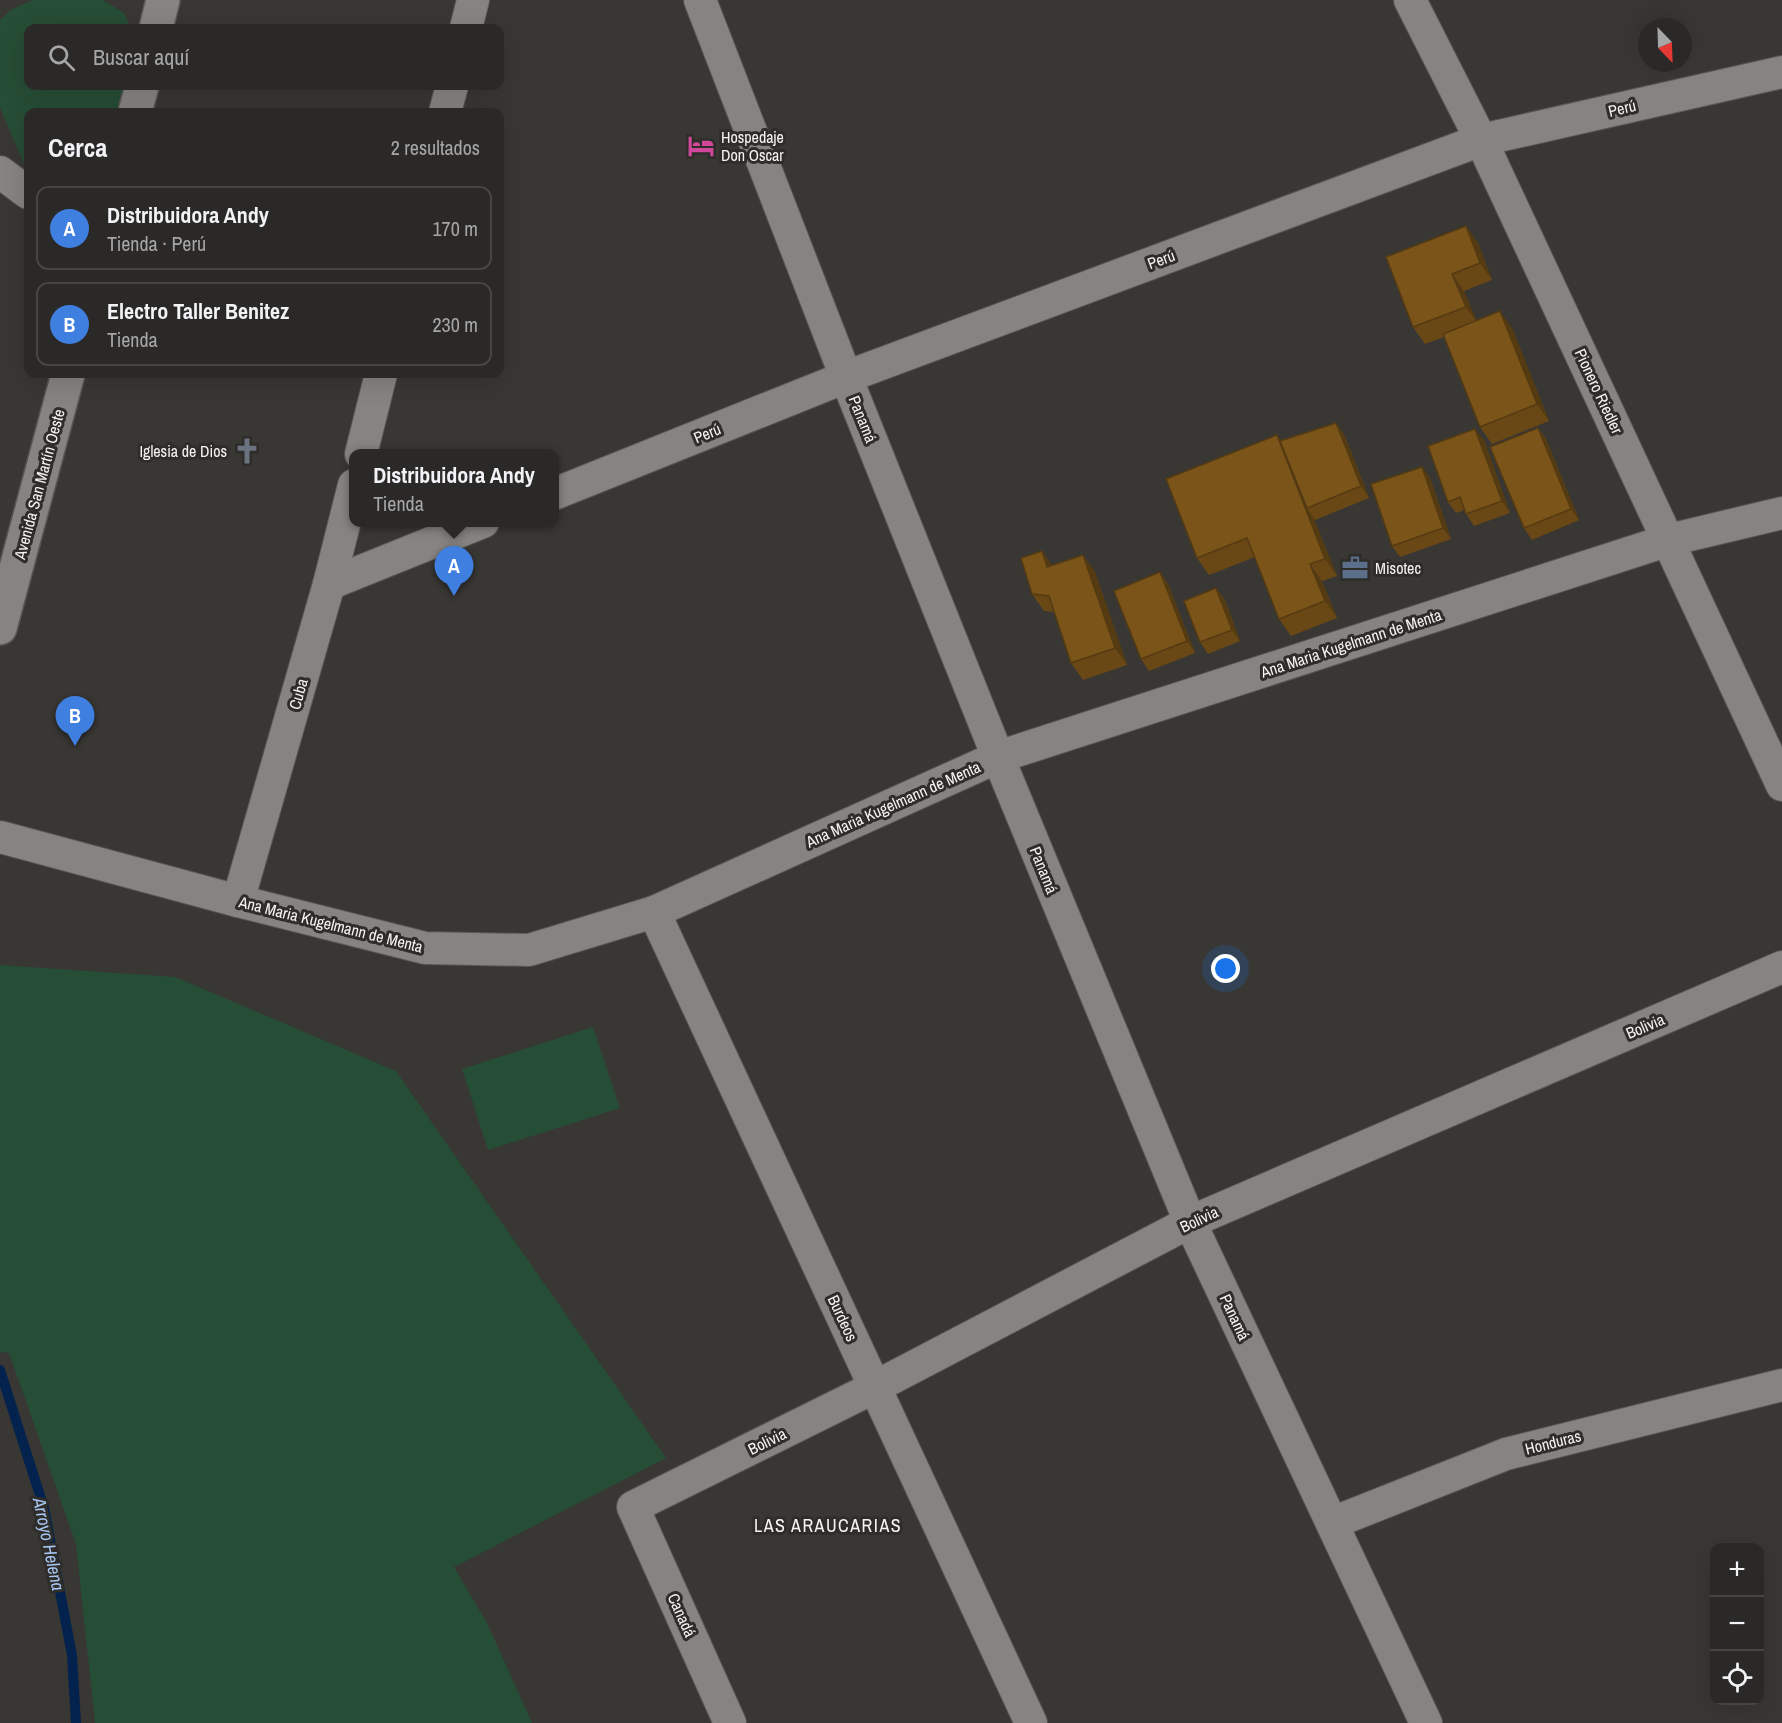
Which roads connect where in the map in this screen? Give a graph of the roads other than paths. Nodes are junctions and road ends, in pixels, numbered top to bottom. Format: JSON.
{"nodes":[{"id":1,"x":163,"y":0,"type":"edge"},
{"id":2,"x":473,"y":0,"type":"edge"},
{"id":3,"x":700,"y":0,"type":"edge"},
{"id":4,"x":1410,"y":0,"type":"edge"},
{"id":5,"x":157,"y":24,"type":"edge"},
{"id":6,"x":467,"y":24,"type":"edge"},
{"id":7,"x":1782,"y":72,"type":"edge"},
{"id":8,"x":141,"y":90,"type":"edge"},
{"id":9,"x":451,"y":90,"type":"edge"},
{"id":10,"x":136,"y":108,"type":"edge"},
{"id":11,"x":446,"y":108,"type":"edge"},
{"id":12,"x":1481,"y":140,"type":"junction"},
{"id":13,"x":0,"y":172,"type":"edge"},
{"id":14,"x":24,"y":190,"type":"edge"},
{"id":15,"x":846,"y":377,"type":"junction"},
{"id":16,"x":67,"y":378,"type":"edge"},
{"id":17,"x":380,"y":378,"type":"edge"},
{"id":18,"x":362,"y":449,"type":"edge"},
{"id":19,"x":559,"y":492,"type":"edge"},
{"id":20,"x":349,"y":505,"type":"edge"},
{"id":21,"x":1782,"y":513,"type":"edge"},
{"id":22,"x":471,"y":527,"type":"edge"},
{"id":23,"x":1669,"y":540,"type":"junction"},
{"id":24,"x":329,"y":584,"type":"junction"},
{"id":25,"x":0,"y":628,"type":"edge"},
{"id":26,"x":998,"y":757,"type":"junction"},
{"id":27,"x":1782,"y":785,"type":"edge"},
{"id":28,"x":0,"y":837,"type":"edge"},
{"id":29,"x":238,"y":902,"type":"junction"},
{"id":30,"x":654,"y":912,"type":"junction"},
{"id":31,"x":1782,"y":967,"type":"edge"},
{"id":32,"x":1190,"y":1222,"type":"junction"},
{"id":33,"x":1782,"y":1385,"type":"edge"},
{"id":34,"x":875,"y":1387,"type":"junction"},
{"id":35,"x":633,"y":1508,"type":"joint"},
{"id":36,"x":1332,"y":1522,"type":"junction"},
{"id":37,"x":730,"y":1723,"type":"edge"},
{"id":38,"x":1031,"y":1723,"type":"edge"},
{"id":39,"x":1426,"y":1723,"type":"edge"}],
"edges":[{"from":1,"to":5,"type":"main road"},
{"from":2,"to":6,"type":"street"},
{"from":3,"to":15,"type":"street","name":"Panamá"},
{"from":4,"to":12,"type":"street","name":"Pionero Riedler"},
{"from":7,"to":12,"type":"street","name":"Perú"},
{"from":8,"to":10,"type":"main road"},
{"from":9,"to":11,"type":"street"},
{"from":12,"to":15,"type":"street","name":"Perú"},
{"from":12,"to":23,"type":"street","name":"Pionero Riedler"},
{"from":13,"to":14,"type":"street"},
{"from":15,"to":19,"type":"street","name":"Perú"},
{"from":15,"to":26,"type":"street","name":"Panamá"},
{"from":16,"to":25,"type":"main road","name":"Avenida San Martín Oeste"},
{"from":17,"to":18,"type":"street"},
{"from":20,"to":24,"type":"street","name":"Cuba"},
{"from":21,"to":23,"type":"street","name":"Ana Maria Kugelmann de Menta"},
{"from":22,"to":24,"type":"street"},
{"from":23,"to":26,"type":"street","name":"Ana Maria Kugelmann de Menta"},
{"from":23,"to":27,"type":"street","name":"Pionero Riedler"},
{"from":24,"to":29,"type":"street","name":"Cuba"},
{"from":26,"to":30,"type":"street","name":"Ana Maria Kugelmann de Menta"},
{"from":26,"to":32,"type":"street","name":"Panamá"},
{"from":28,"to":29,"type":"street","name":"Ana Maria Kugelmann de Menta"},
{"from":29,"to":30,"type":"street","name":"Ana Maria Kugelmann de Menta"},
{"from":30,"to":34,"type":"street","name":"Burdeos"},
{"from":31,"to":32,"type":"street","name":"Bolivia"},
{"from":32,"to":34,"type":"street","name":"Bolivia"},
{"from":32,"to":36,"type":"street","name":"Panamá"},
{"from":33,"to":36,"type":"street","name":"Honduras"},
{"from":34,"to":35,"type":"street","name":"Bolivia"},
{"from":34,"to":38,"type":"street","name":"Burdeos"},
{"from":35,"to":37,"type":"street","name":"Canadá"},
{"from":36,"to":39,"type":"street","name":"Panamá"}]}
